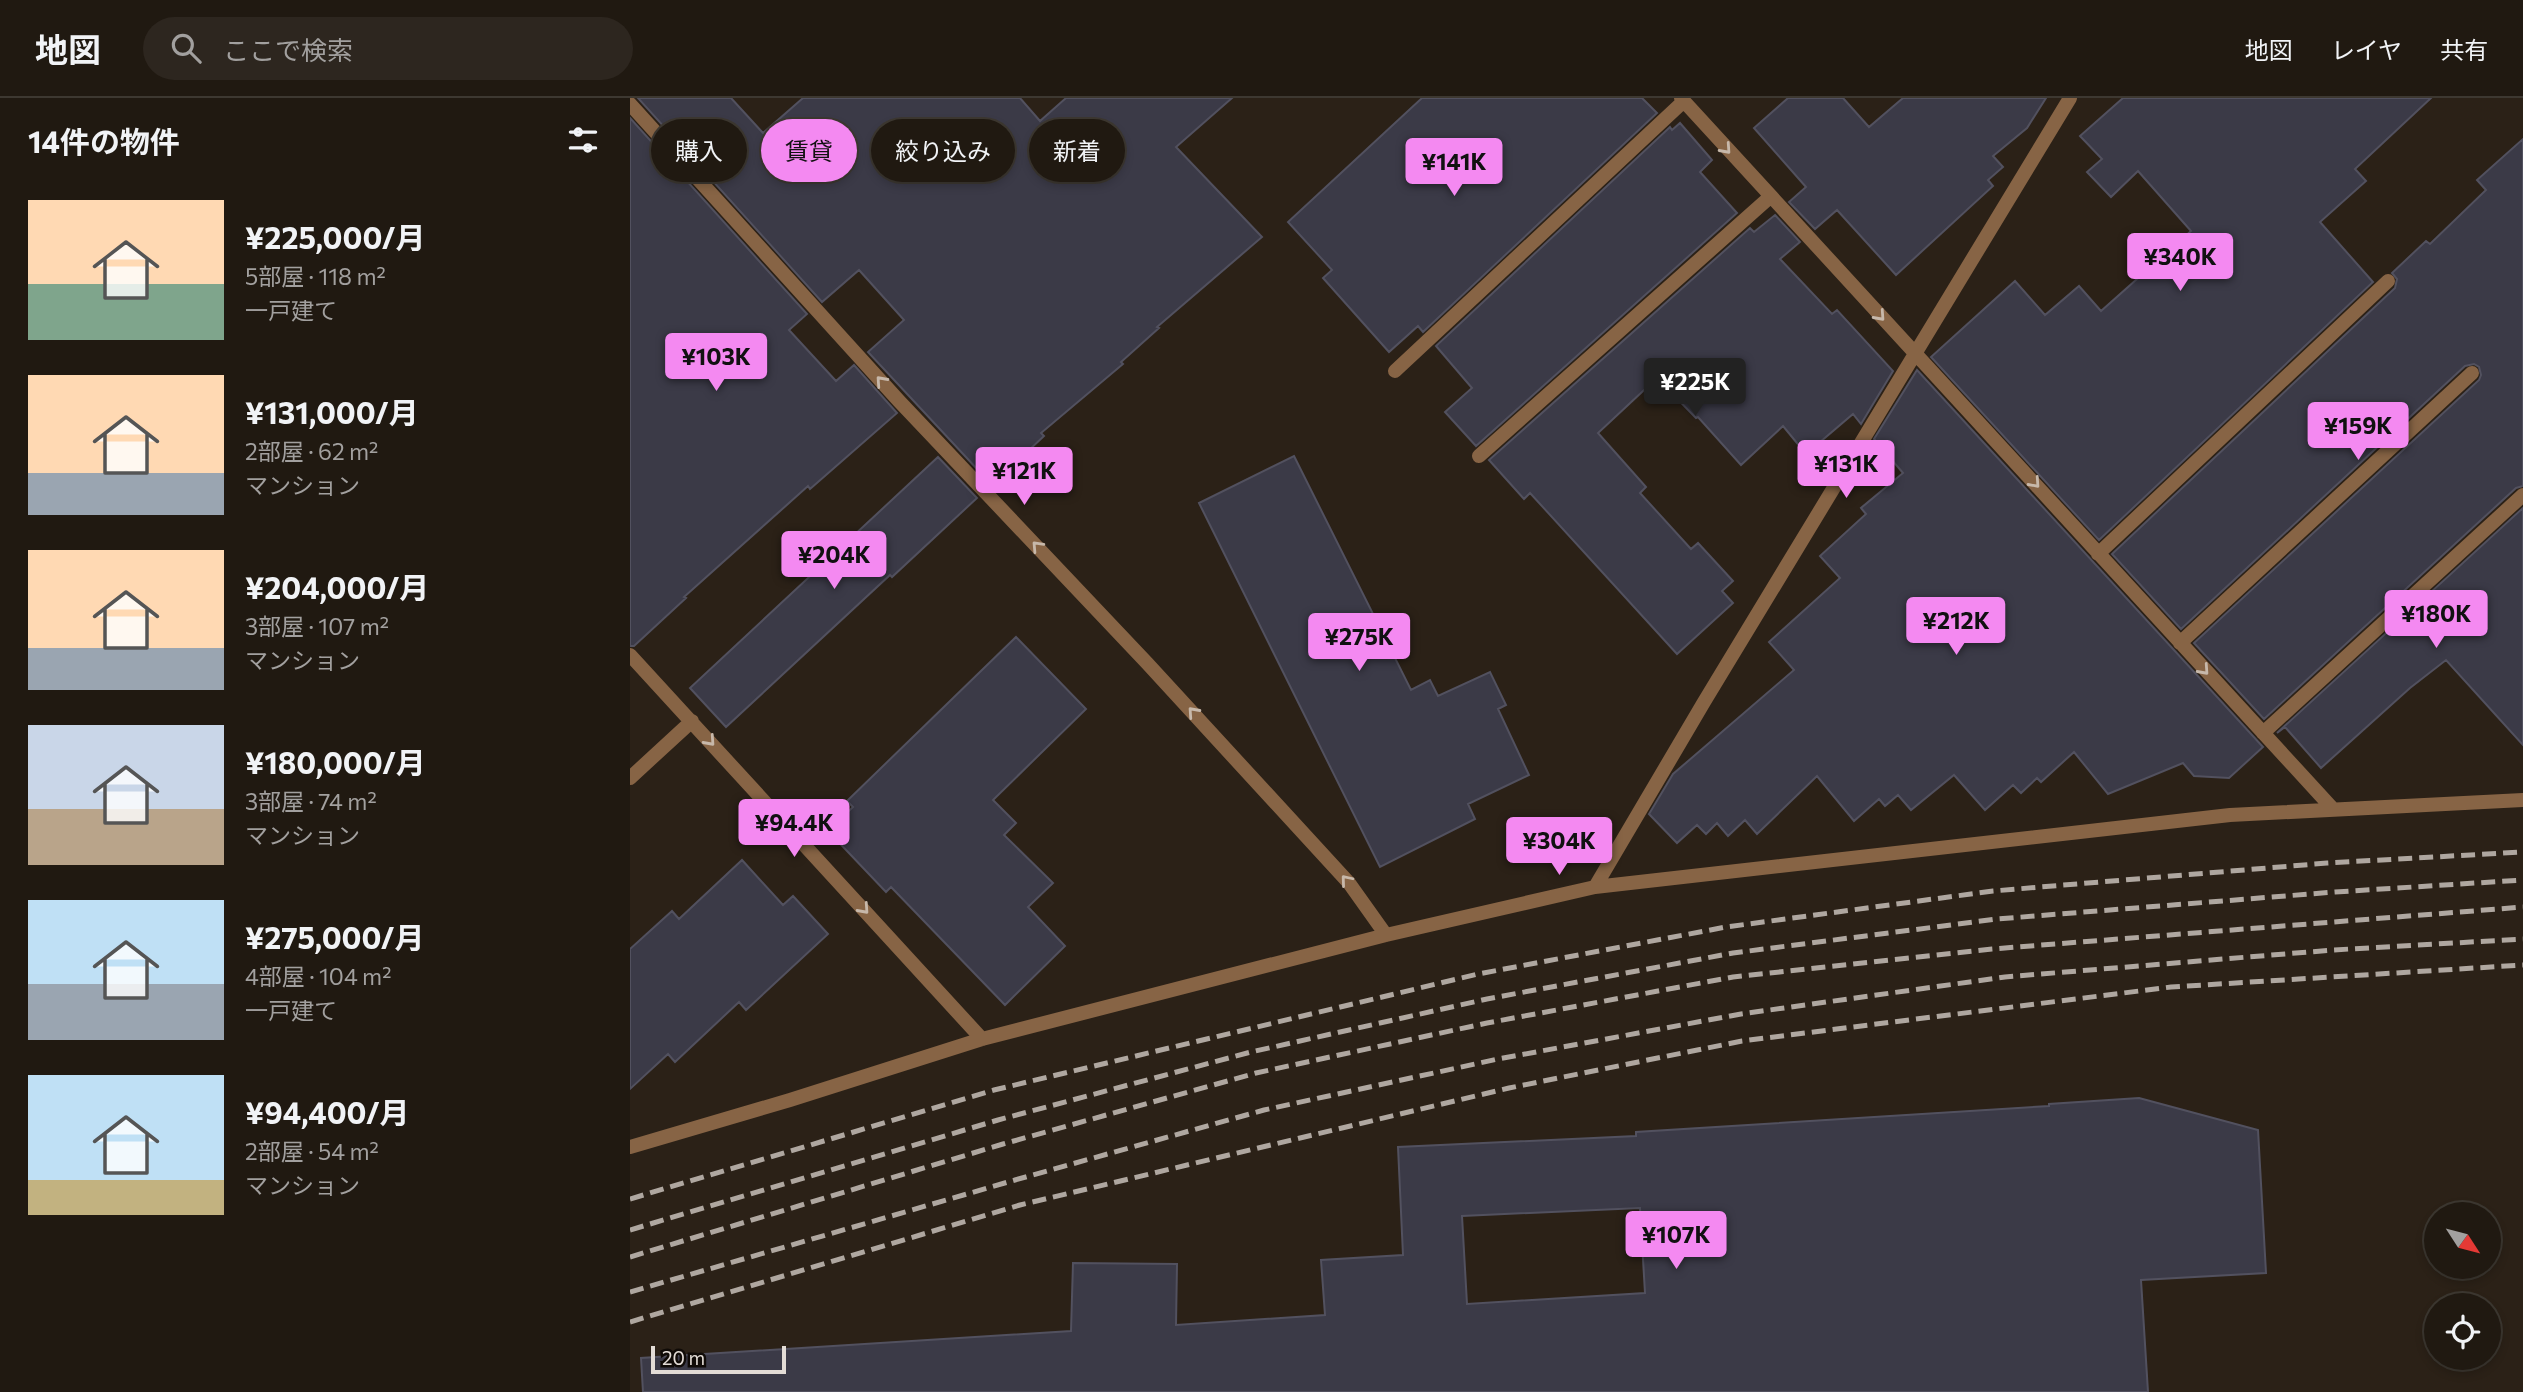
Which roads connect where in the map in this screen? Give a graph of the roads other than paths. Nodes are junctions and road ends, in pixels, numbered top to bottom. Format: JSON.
{"nodes":[{"id":1,"x":2070,"y":98,"type":"edge"},
{"id":2,"x":1682,"y":100,"type":"edge"},
{"id":3,"x":630,"y":104,"type":"edge"},
{"id":4,"x":1770,"y":197,"type":"junction"},
{"id":5,"x":2388,"y":281,"type":"dead end"},
{"id":6,"x":1913,"y":354,"type":"junction"},
{"id":7,"x":1395,"y":371,"type":"dead end"},
{"id":8,"x":2472,"y":373,"type":"dead end"},
{"id":9,"x":1479,"y":456,"type":"dead end"},
{"id":10,"x":2523,"y":495,"type":"edge"},
{"id":11,"x":2098,"y":554,"type":"junction"},
{"id":12,"x":2180,"y":643,"type":"junction"},
{"id":13,"x":630,"y":655,"type":"edge"},
{"id":14,"x":692,"y":721,"type":"junction"},
{"id":15,"x":2263,"y":733,"type":"junction"},
{"id":16,"x":630,"y":778,"type":"edge"},
{"id":17,"x":2523,"y":800,"type":"edge"},
{"id":18,"x":2333,"y":809,"type":"junction"},
{"id":19,"x":1595,"y":887,"type":"junction"},
{"id":20,"x":1387,"y":935,"type":"junction"},
{"id":21,"x":982,"y":1039,"type":"junction"},
{"id":22,"x":630,"y":1147,"type":"edge"}],
"edges":[{"from":1,"to":6,"type":"street"},
{"from":2,"to":4,"type":"street","one_way":true},
{"from":2,"to":7,"type":"street"},
{"from":20,"to":3,"type":"street","one_way":true},
{"from":4,"to":6,"type":"street","one_way":true},
{"from":4,"to":9,"type":"street"},
{"from":5,"to":11,"type":"street"},
{"from":6,"to":11,"type":"street","one_way":true},
{"from":6,"to":19,"type":"street"},
{"from":8,"to":12,"type":"street"},
{"from":10,"to":15,"type":"street"},
{"from":11,"to":12,"type":"street"},
{"from":12,"to":15,"type":"street","one_way":true},
{"from":13,"to":14,"type":"street"},
{"from":14,"to":16,"type":"street"},
{"from":14,"to":21,"type":"street","one_way":true},
{"from":15,"to":18,"type":"street"},
{"from":17,"to":18,"type":"street"},
{"from":18,"to":19,"type":"street"},
{"from":19,"to":20,"type":"street"},
{"from":20,"to":21,"type":"street"},
{"from":21,"to":22,"type":"street"}]}
